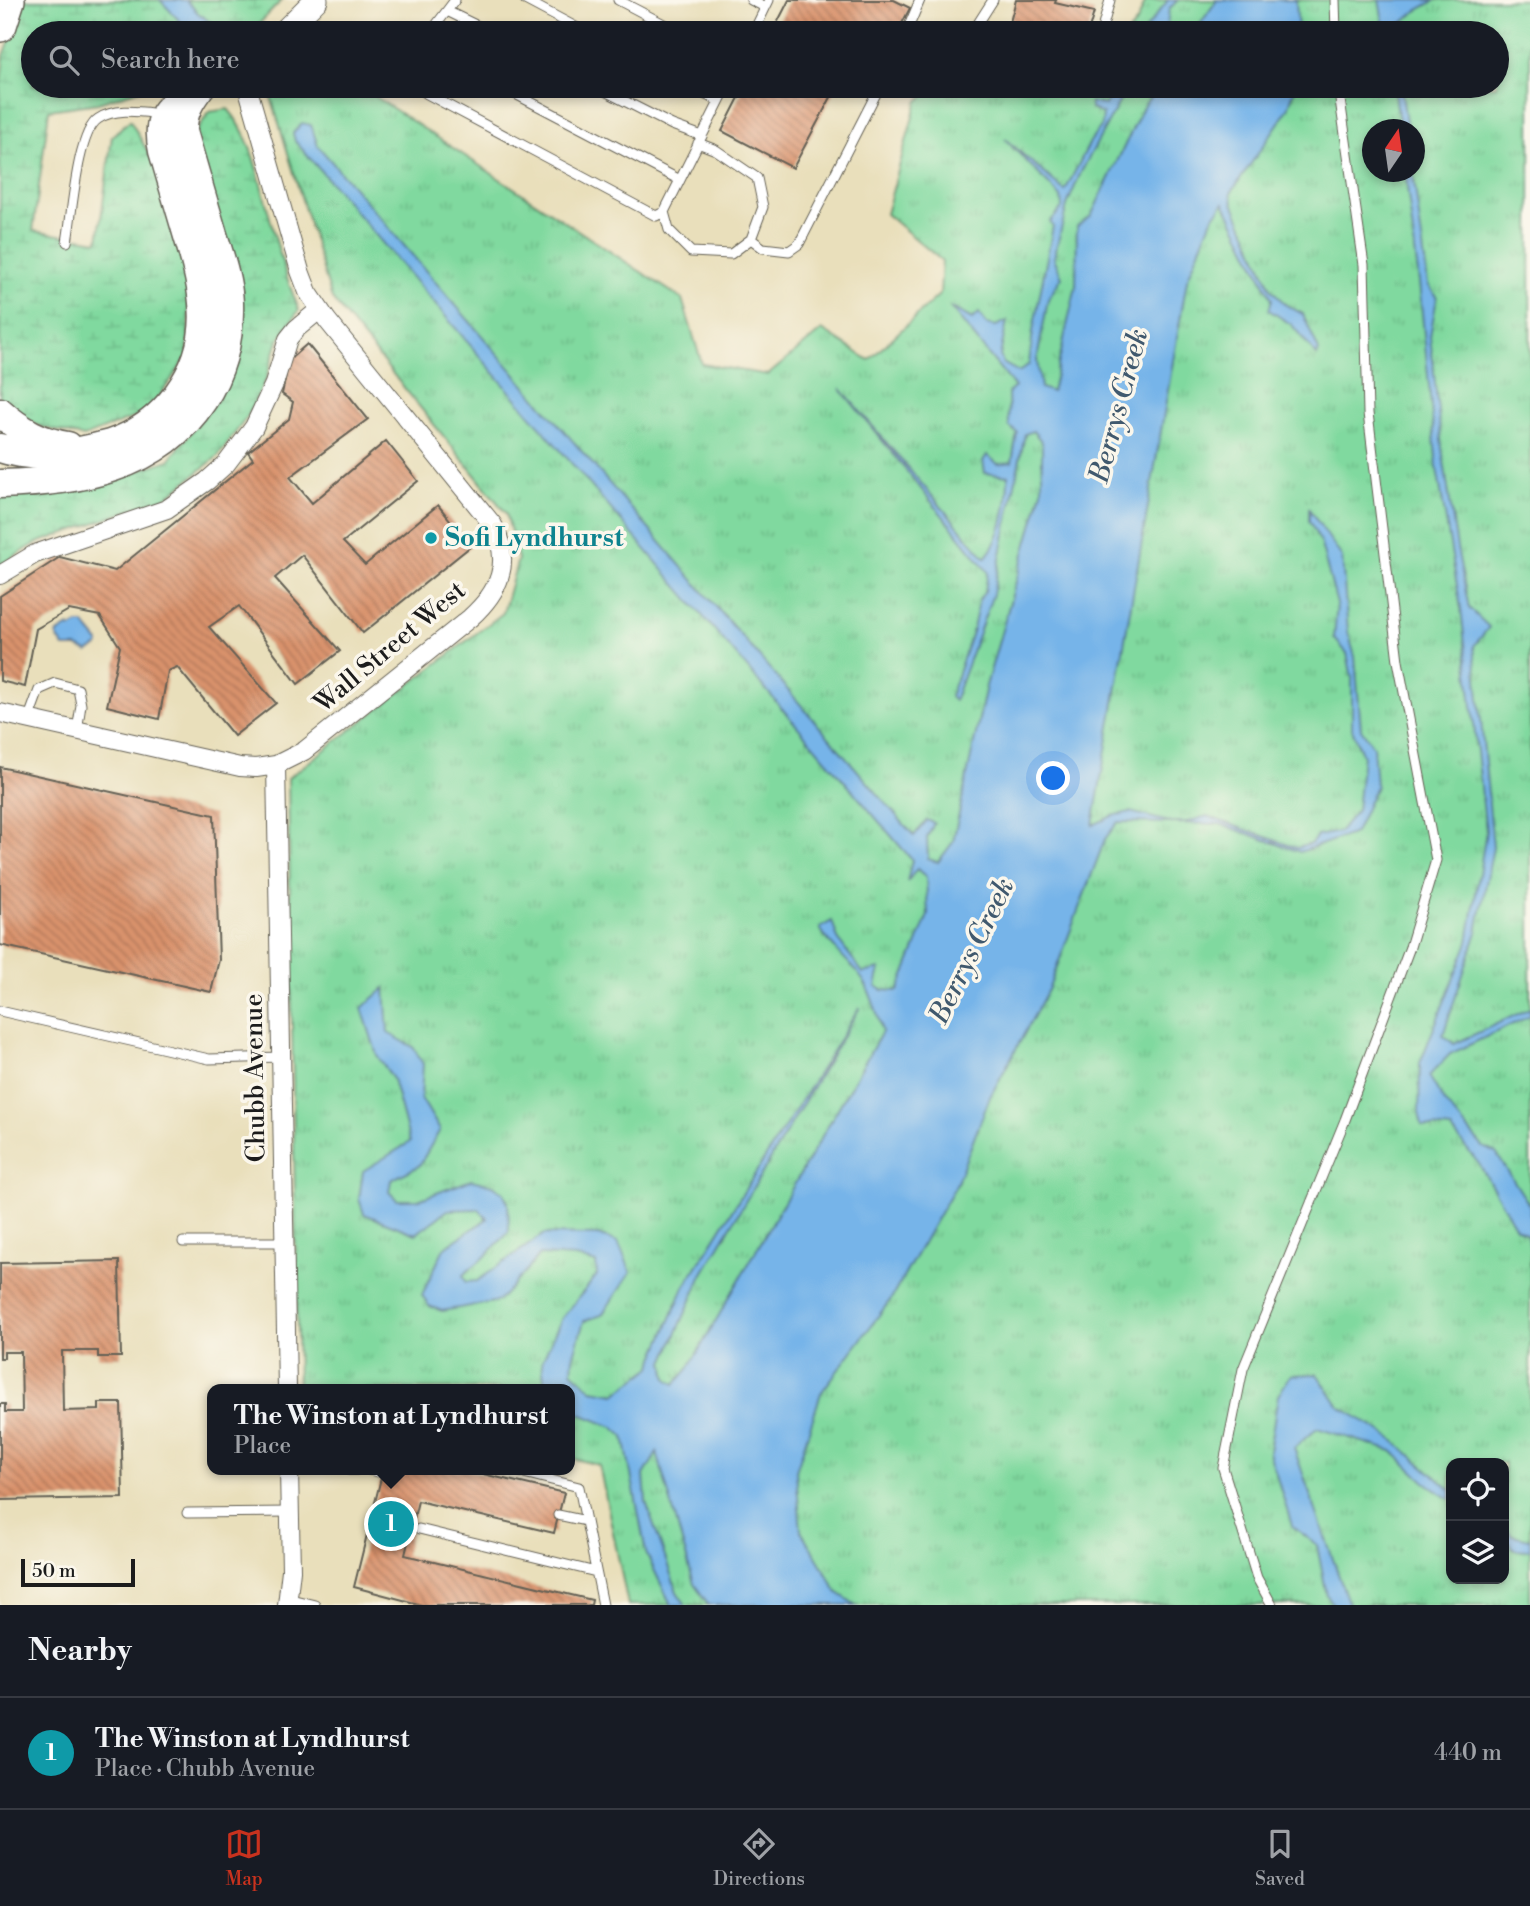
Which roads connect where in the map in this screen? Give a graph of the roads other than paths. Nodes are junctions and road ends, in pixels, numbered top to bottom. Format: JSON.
{"nodes":[{"id":1,"x":9,"y":0,"type":"edge"},
{"id":2,"x":316,"y":0,"type":"edge"},
{"id":3,"x":455,"y":0,"type":"edge"},
{"id":4,"x":525,"y":0,"type":"edge"},
{"id":5,"x":618,"y":0,"type":"edge"},
{"id":6,"x":751,"y":0,"type":"edge"},
{"id":7,"x":920,"y":0,"type":"edge"},
{"id":8,"x":993,"y":0,"type":"edge"},
{"id":9,"x":1110,"y":0,"type":"edge"},
{"id":10,"x":1335,"y":0,"type":"edge"},
{"id":11,"x":767,"y":4,"type":"edge"},
{"id":12,"x":447,"y":11,"type":"junction"},
{"id":13,"x":295,"y":21,"type":"edge"},
{"id":14,"x":439,"y":21,"type":"edge"},
{"id":15,"x":467,"y":21,"type":"edge"},
{"id":16,"x":564,"y":21,"type":"edge"},
{"id":17,"x":658,"y":21,"type":"edge"},
{"id":18,"x":759,"y":21,"type":"edge"},
{"id":19,"x":911,"y":21,"type":"edge"},
{"id":20,"x":980,"y":21,"type":"edge"},
{"id":21,"x":1104,"y":21,"type":"edge"},
{"id":22,"x":1336,"y":21,"type":"edge"},
{"id":23,"x":0,"y":25,"type":"edge"},
{"id":24,"x":192,"y":98,"type":"edge"},
{"id":25,"x":250,"y":98,"type":"edge"},
{"id":26,"x":435,"y":98,"type":"edge"},
{"id":27,"x":523,"y":98,"type":"edge"},
{"id":28,"x":619,"y":98,"type":"edge"},
{"id":29,"x":712,"y":98,"type":"edge"},
{"id":30,"x":721,"y":98,"type":"edge"},
{"id":31,"x":874,"y":98,"type":"edge"},
{"id":32,"x":1340,"y":98,"type":"edge"},
{"id":33,"x":719,"y":101,"type":"junction"},
{"id":34,"x":174,"y":116,"type":"junction"},
{"id":35,"x":700,"y":139,"type":"junction"},
{"id":36,"x":680,"y":180,"type":"junction"},
{"id":37,"x":664,"y":212,"type":"junction"},
{"id":38,"x":751,"y":239,"type":"junction"},
{"id":39,"x":68,"y":242,"type":"dead end"},
{"id":40,"x":319,"y":310,"type":"junction"},
{"id":41,"x":0,"y":412,"type":"edge"},
{"id":42,"x":113,"y":443,"type":"junction"},
{"id":43,"x":0,"y":448,"type":"edge"},
{"id":44,"x":0,"y":484,"type":"edge"},
{"id":45,"x":0,"y":575,"type":"edge"},
{"id":46,"x":0,"y":713,"type":"edge"},
{"id":47,"x":28,"y":720,"type":"junction"},
{"id":48,"x":78,"y":731,"type":"junction"},
{"id":49,"x":276,"y":765,"type":"junction"},
{"id":50,"x":0,"y":1011,"type":"edge"},
{"id":51,"x":281,"y":1057,"type":"junction"},
{"id":52,"x":183,"y":1242,"type":"dead end"},
{"id":53,"x":284,"y":1242,"type":"junction"},
{"id":54,"x":287,"y":1384,"type":"edge"},
{"id":55,"x":289,"y":1475,"type":"edge"},
{"id":56,"x":532,"y":1475,"type":"edge"},
{"id":57,"x":289,"y":1512,"type":"junction"},
{"id":58,"x":187,"y":1513,"type":"dead end"},
{"id":59,"x":558,"y":1515,"type":"dead end"},
{"id":60,"x":586,"y":1521,"type":"junction"},
{"id":61,"x":419,"y":1529,"type":"dead end"},
{"id":62,"x":596,"y":1572,"type":"junction"},
{"id":63,"x":287,"y":1602,"type":"edge"},
{"id":64,"x":315,"y":1605,"type":"edge"},
{"id":65,"x":603,"y":1605,"type":"edge"},
{"id":66,"x":1272,"y":1605,"type":"edge"}],
"edges":[{"from":1,"to":23,"type":"highway"},
{"from":2,"to":13,"type":"street"},
{"from":3,"to":12,"type":"lane"},
{"from":4,"to":16,"type":"lane"},
{"from":5,"to":17,"type":"lane"},
{"from":6,"to":11,"type":"lane"},
{"from":7,"to":19,"type":"lane"},
{"from":8,"to":20,"type":"lane"},
{"from":9,"to":21,"type":"lane"},
{"from":10,"to":22,"type":"lane"},
{"from":11,"to":18,"type":"lane"},
{"from":12,"to":14,"type":"lane"},
{"from":12,"to":15,"type":"lane"},
{"from":24,"to":34,"type":"main road"},
{"from":25,"to":40,"type":"street","name":"Wall Street West"},
{"from":26,"to":37,"type":"lane"},
{"from":27,"to":36,"type":"lane"},
{"from":28,"to":35,"type":"lane"},
{"from":29,"to":33,"type":"lane"},
{"from":30,"to":33,"type":"lane"},
{"from":31,"to":38,"type":"lane"},
{"from":32,"to":66,"type":"lane"},
{"from":33,"to":35,"type":"lane"},
{"from":34,"to":39,"type":"lane"},
{"from":34,"to":42,"type":"main road"},
{"from":34,"to":44,"type":"main road"},
{"from":35,"to":36,"type":"lane"},
{"from":35,"to":38,"type":"lane"},
{"from":36,"to":37,"type":"lane"},
{"from":37,"to":38,"type":"lane"},
{"from":40,"to":45,"type":"street"},
{"from":40,"to":49,"type":"street","name":"Wall Street West"},
{"from":41,"to":42,"type":"main road"},
{"from":42,"to":43,"type":"main road"},
{"from":46,"to":47,"type":"street","name":"Wall Street West"},
{"from":47,"to":48,"type":"street","name":"Wall Street West"},
{"from":47,"to":48,"type":"lane"},
{"from":48,"to":49,"type":"street","name":"Wall Street West"},
{"from":49,"to":51,"type":"street","name":"Chubb Avenue"},
{"from":50,"to":51,"type":"lane"},
{"from":51,"to":53,"type":"street","name":"Chubb Avenue"},
{"from":52,"to":53,"type":"lane"},
{"from":53,"to":54,"type":"street","name":"Chubb Avenue"},
{"from":55,"to":57,"type":"street"},
{"from":56,"to":60,"type":"lane"},
{"from":57,"to":58,"type":"lane"},
{"from":57,"to":63,"type":"street"},
{"from":59,"to":60,"type":"lane"},
{"from":60,"to":62,"type":"lane"},
{"from":61,"to":62,"type":"lane"},
{"from":62,"to":65,"type":"lane"},
{"from":63,"to":64,"type":"lane"}]}
